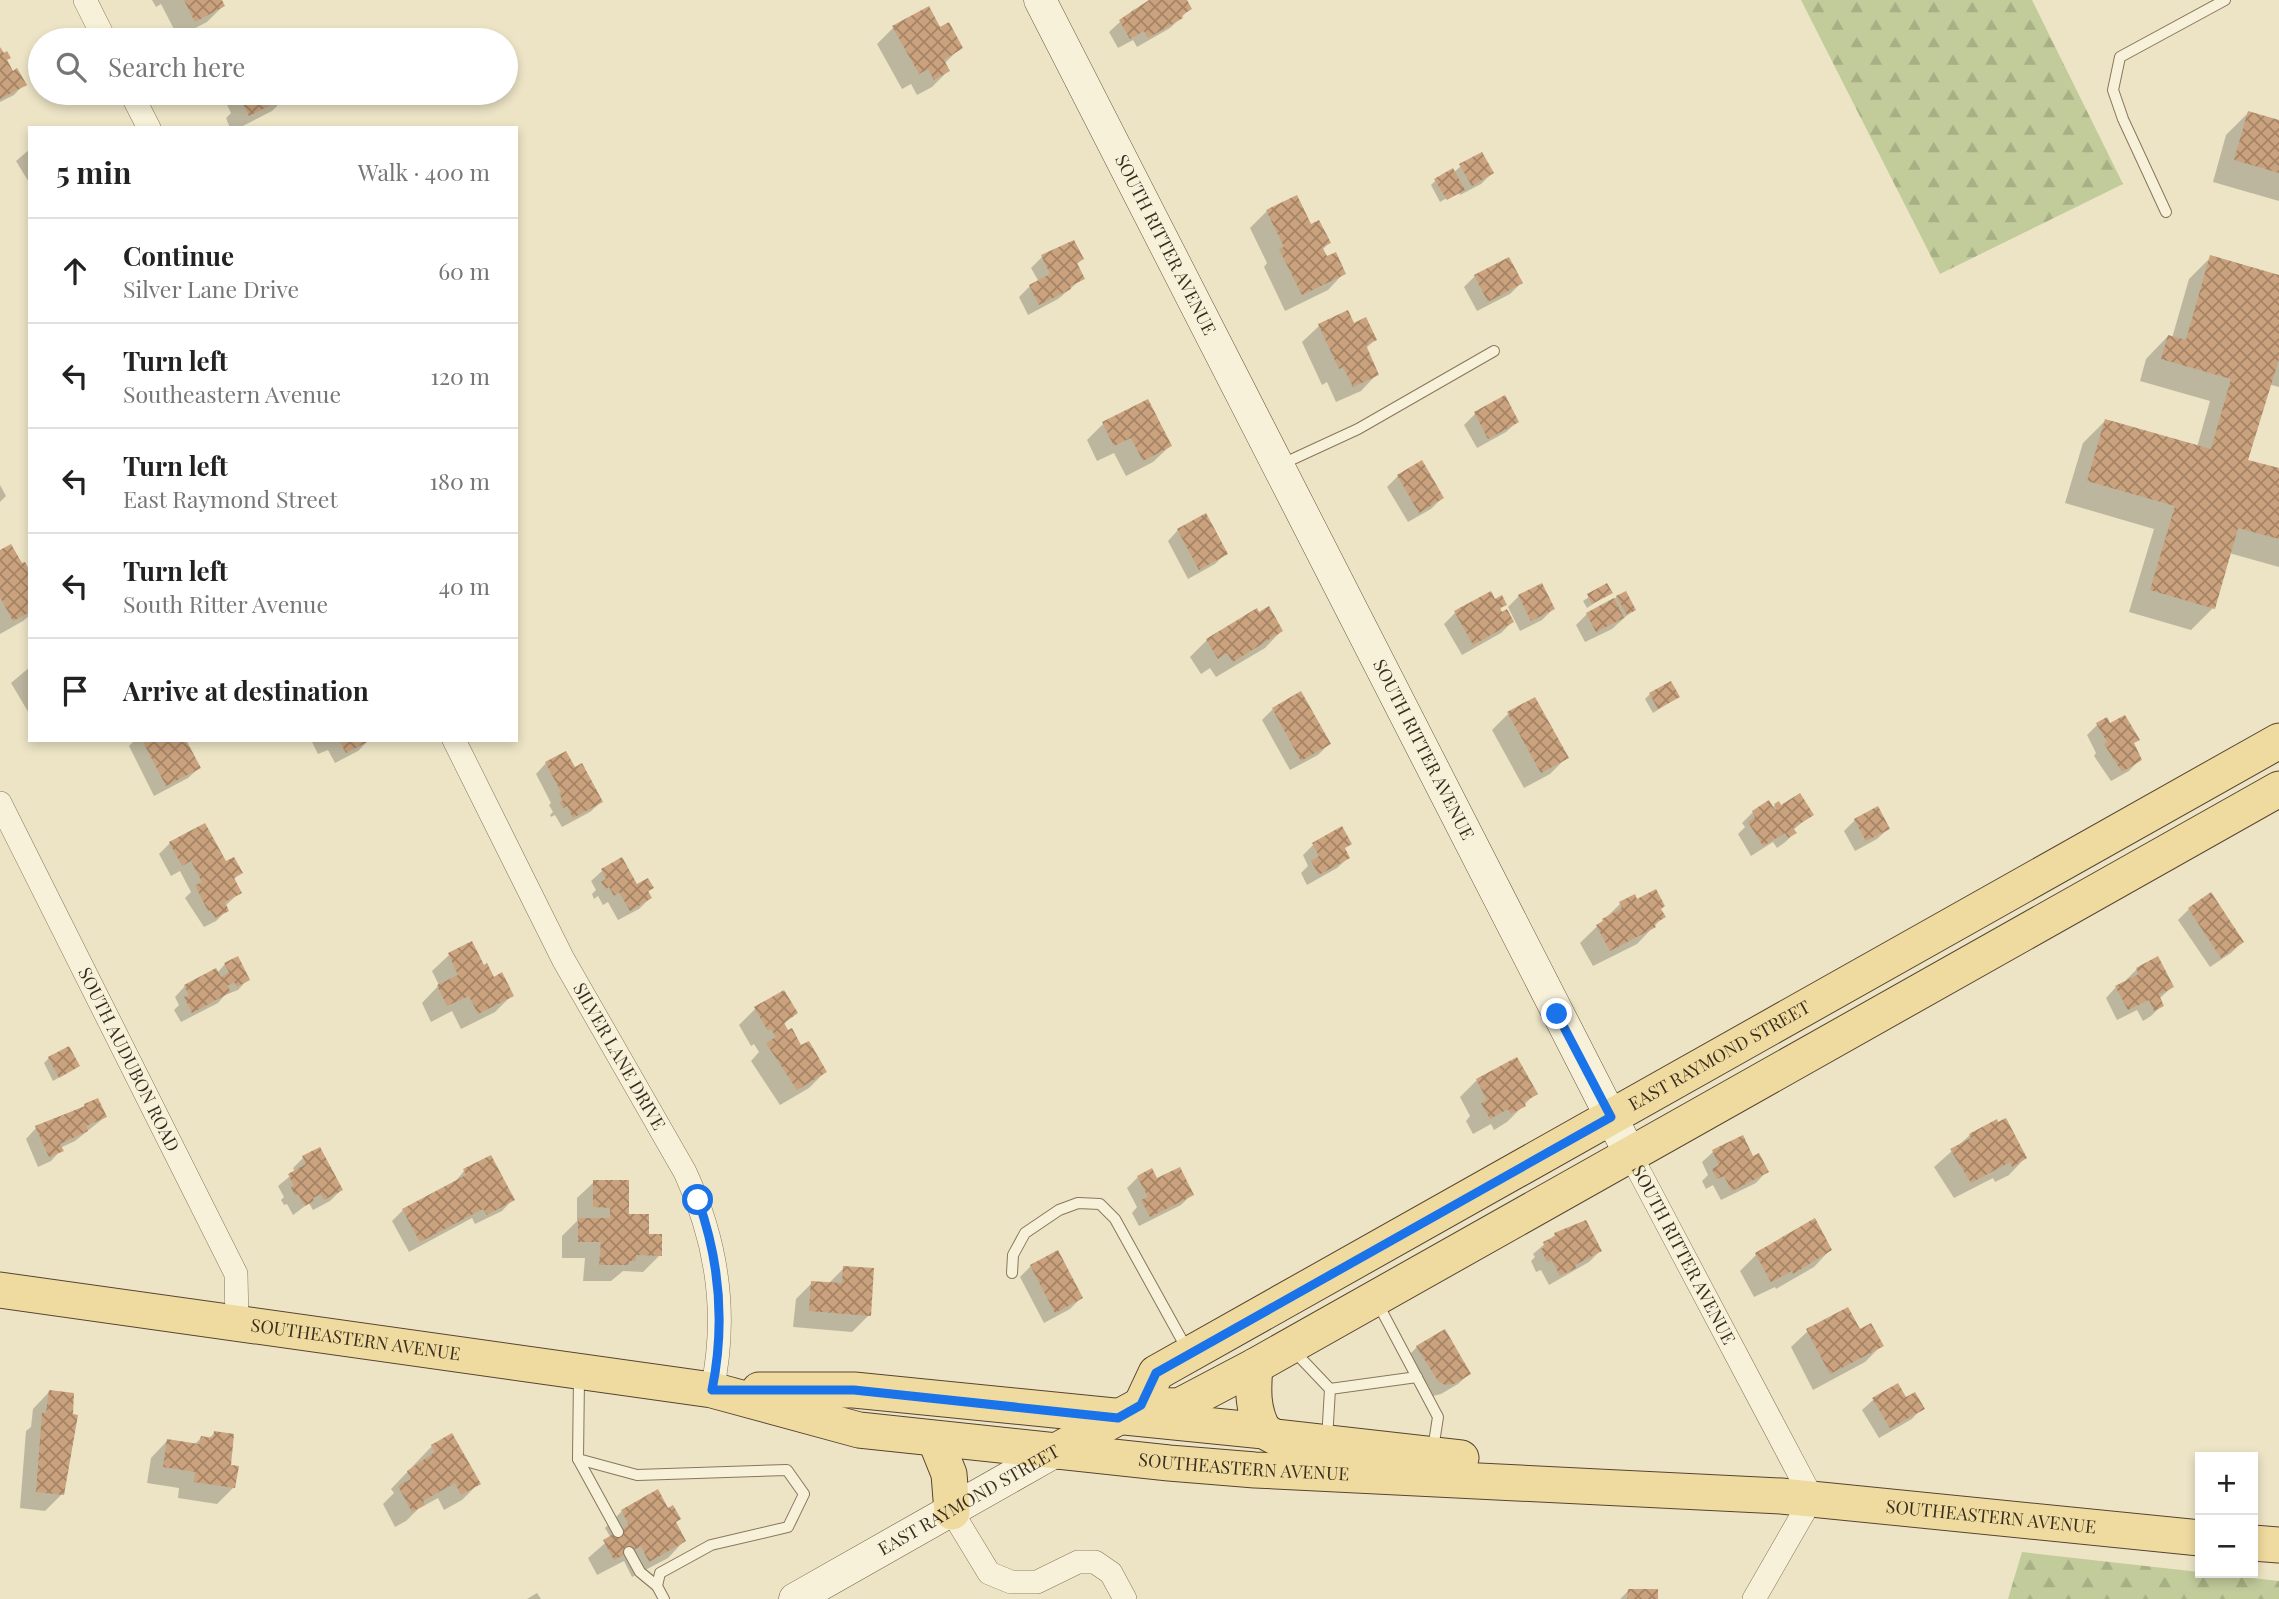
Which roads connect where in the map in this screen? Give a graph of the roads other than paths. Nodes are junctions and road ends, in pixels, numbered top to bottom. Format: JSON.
{"nodes":[{"id":1,"x":85,"y":0,"type":"edge"},
{"id":2,"x":1040,"y":0,"type":"edge"},
{"id":3,"x":2225,"y":0,"type":"edge"},
{"id":4,"x":99,"y":28,"type":"edge"},
{"id":5,"x":137,"y":105,"type":"edge"},
{"id":6,"x":148,"y":126,"type":"edge"},
{"id":7,"x":2166,"y":212,"type":"dead end"},
{"id":8,"x":1494,"y":351,"type":"dead end"},
{"id":9,"x":1278,"y":467,"type":"junction"},
{"id":10,"x":2279,"y":741,"type":"edge"},
{"id":11,"x":455,"y":742,"type":"edge"},
{"id":12,"x":2279,"y":789,"type":"edge"},
{"id":13,"x":0,"y":803,"type":"edge"},
{"id":14,"x":1611,"y":1117,"type":"junction"},
{"id":15,"x":1630,"y":1154,"type":"junction"},
{"id":16,"x":1012,"y":1273,"type":"dead end"},
{"id":17,"x":0,"y":1290,"type":"edge"},
{"id":18,"x":1375,"y":1298,"type":"junction"},
{"id":19,"x":237,"y":1322,"type":"junction"},
{"id":20,"x":1289,"y":1347,"type":"junction"},
{"id":21,"x":1189,"y":1354,"type":"junction"},
{"id":22,"x":1255,"y":1366,"type":"junction"},
{"id":23,"x":579,"y":1371,"type":"junction"},
{"id":24,"x":1417,"y":1377,"type":"junction"},
{"id":25,"x":1330,"y":1389,"type":"junction"},
{"id":26,"x":712,"y":1390,"type":"junction"},
{"id":27,"x":1129,"y":1411,"type":"junction"},
{"id":28,"x":1264,"y":1432,"type":"junction"},
{"id":29,"x":935,"y":1439,"type":"junction"},
{"id":30,"x":1327,"y":1443,"type":"junction"},
{"id":31,"x":1056,"y":1451,"type":"junction"},
{"id":32,"x":1432,"y":1455,"type":"junction"},
{"id":33,"x":578,"y":1460,"type":"junction"},
{"id":34,"x":1796,"y":1497,"type":"junction"},
{"id":35,"x":952,"y":1512,"type":"junction"},
{"id":36,"x":618,"y":1532,"type":"dead end"},
{"id":37,"x":2195,"y":1537,"type":"edge"},
{"id":38,"x":629,"y":1552,"type":"dead end"},
{"id":39,"x":657,"y":1586,"type":"junction"},
{"id":40,"x":664,"y":1599,"type":"edge"},
{"id":41,"x":795,"y":1599,"type":"edge"},
{"id":42,"x":1125,"y":1599,"type":"edge"},
{"id":43,"x":1754,"y":1599,"type":"edge"}],
"edges":[{"from":1,"to":4,"type":"street"},
{"from":2,"to":9,"type":"street","name":"SOUTH RITTER AVENUE"},
{"from":3,"to":7,"type":"lane"},
{"from":5,"to":6,"type":"street"},
{"from":8,"to":9,"type":"lane"},
{"from":9,"to":14,"type":"street","name":"SOUTH RITTER AVENUE"},
{"from":10,"to":14,"type":"main road","name":"EAST RAYMOND STREET"},
{"from":11,"to":26,"type":"street","name":"SILVER LANE DRIVE"},
{"from":12,"to":15,"type":"main road","name":"EAST RAYMOND STREET"},
{"from":13,"to":19,"type":"street","name":"SOUTH AUDUBON ROAD"},
{"from":14,"to":15,"type":"street","name":"SOUTH RITTER AVENUE"},
{"from":14,"to":21,"type":"main road","name":"EAST RAYMOND STREET"},
{"from":15,"to":18,"type":"main road","name":"EAST RAYMOND STREET"},
{"from":15,"to":34,"type":"street","name":"SOUTH RITTER AVENUE"},
{"from":16,"to":21,"type":"lane"},
{"from":17,"to":19,"type":"main road","name":"SOUTHEASTERN AVENUE"},
{"from":18,"to":20,"type":"main road","name":"EAST RAYMOND STREET"},
{"from":18,"to":24,"type":"lane"},
{"from":19,"to":23,"type":"main road","name":"SOUTHEASTERN AVENUE"},
{"from":20,"to":22,"type":"main road","name":"EAST RAYMOND STREET"},
{"from":20,"to":25,"type":"lane"},
{"from":21,"to":27,"type":"main road","name":"EAST RAYMOND STREET"},
{"from":22,"to":27,"type":"main road","name":"EAST RAYMOND STREET"},
{"from":22,"to":28,"type":"main road"},
{"from":23,"to":26,"type":"main road","name":"SOUTHEASTERN AVENUE"},
{"from":23,"to":33,"type":"lane"},
{"from":24,"to":25,"type":"lane"},
{"from":24,"to":32,"type":"lane"},
{"from":25,"to":30,"type":"lane"},
{"from":26,"to":27,"type":"main road","name":"SOUTHEASTERN AVENUE"},
{"from":26,"to":29,"type":"main road","name":"SOUTHEASTERN AVENUE"},
{"from":27,"to":28,"type":"main road","name":"SOUTHEASTERN AVENUE"},
{"from":27,"to":31,"type":"main road","name":"EAST RAYMOND STREET"},
{"from":28,"to":30,"type":"main road","name":"SOUTHEASTERN AVENUE"},
{"from":29,"to":31,"type":"main road","name":"SOUTHEASTERN AVENUE"},
{"from":29,"to":35,"type":"main road"},
{"from":30,"to":32,"type":"main road","name":"SOUTHEASTERN AVENUE"},
{"from":31,"to":34,"type":"main road","name":"SOUTHEASTERN AVENUE"},
{"from":31,"to":35,"type":"street","name":"EAST RAYMOND STREET"},
{"from":32,"to":34,"type":"main road","name":"SOUTHEASTERN AVENUE"},
{"from":33,"to":36,"type":"lane"},
{"from":33,"to":39,"type":"lane"},
{"from":34,"to":37,"type":"main road","name":"SOUTHEASTERN AVENUE"},
{"from":34,"to":43,"type":"street"},
{"from":35,"to":41,"type":"street","name":"EAST RAYMOND STREET"},
{"from":35,"to":42,"type":"street"},
{"from":38,"to":39,"type":"lane"},
{"from":39,"to":40,"type":"lane"}]}
